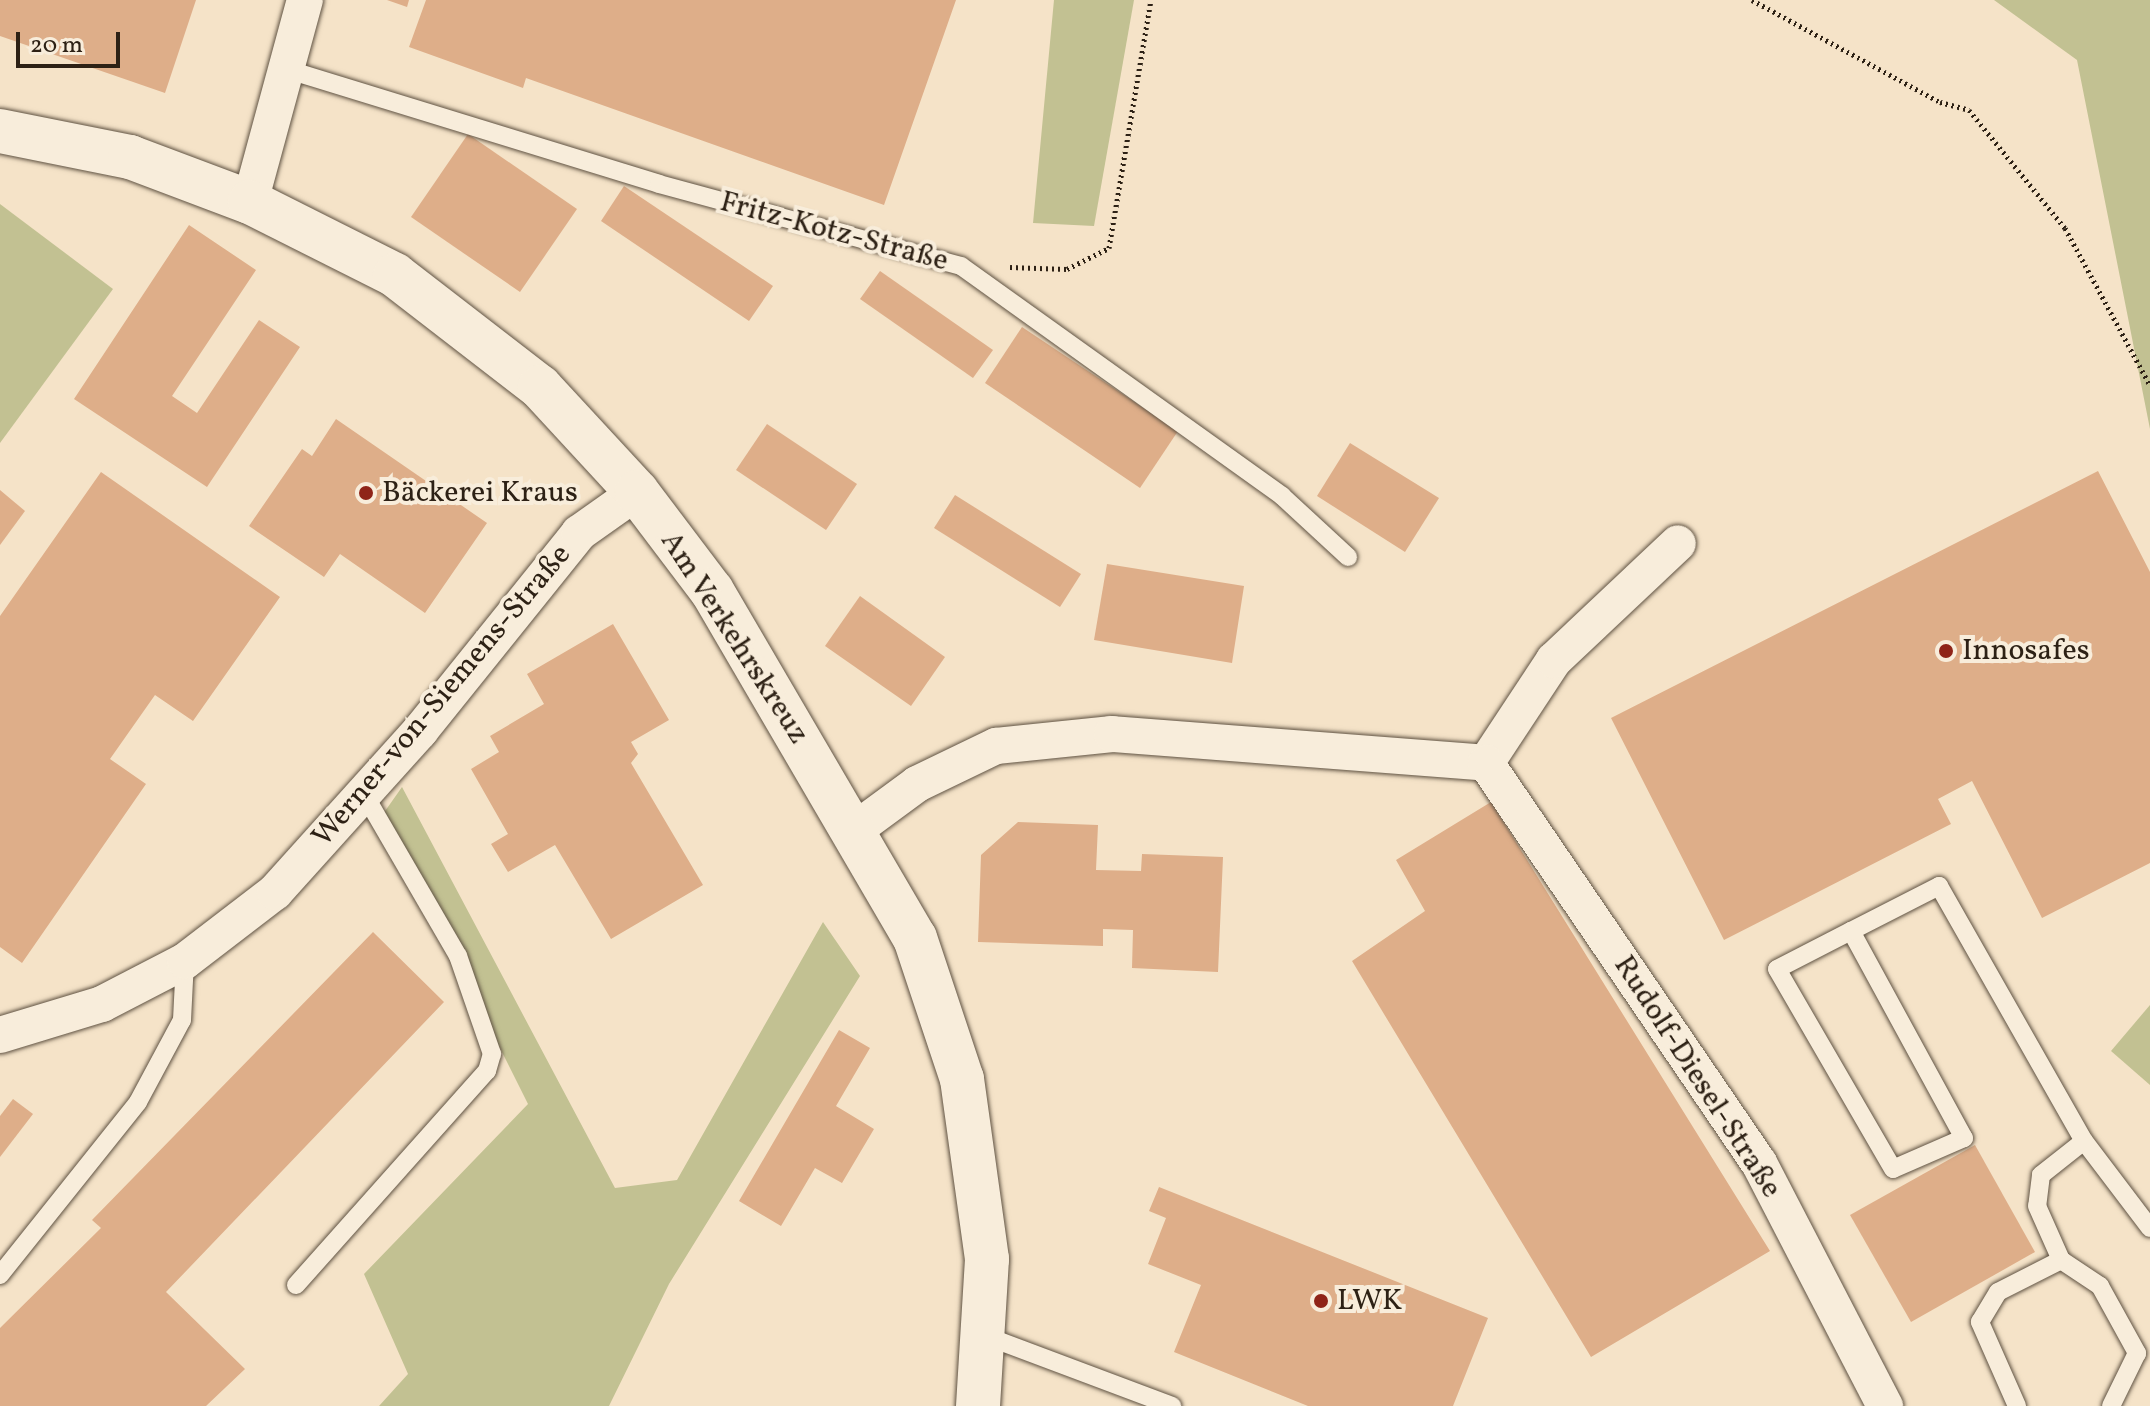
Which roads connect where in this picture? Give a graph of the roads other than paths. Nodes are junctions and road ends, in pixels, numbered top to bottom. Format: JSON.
{"nodes":[{"id":1,"x":305,"y":0,"type":"edge"},
{"id":2,"x":289,"y":70,"type":"junction"},
{"id":3,"x":0,"y":131,"type":"edge"},
{"id":4,"x":250,"y":202,"type":"junction"},
{"id":5,"x":637,"y":492,"type":"junction"},
{"id":6,"x":1678,"y":543,"type":"dead end"},
{"id":7,"x":1348,"y":557,"type":"dead end"},
{"id":8,"x":1486,"y":763,"type":"junction"},
{"id":9,"x":364,"y":794,"type":"junction"},
{"id":10,"x":856,"y":829,"type":"junction"},
{"id":11,"x":1851,"y":931,"type":"junction"},
{"id":12,"x":185,"y":961,"type":"junction"},
{"id":13,"x":0,"y":1035,"type":"edge"},
{"id":14,"x":2084,"y":1141,"type":"junction"},
{"id":15,"x":2150,"y":1228,"type":"edge"},
{"id":16,"x":2061,"y":1260,"type":"junction"},
{"id":17,"x":0,"y":1275,"type":"edge"},
{"id":18,"x":296,"y":1285,"type":"dead end"},
{"id":19,"x":986,"y":1336,"type":"junction"},
{"id":20,"x":978,"y":1406,"type":"edge"},
{"id":21,"x":1172,"y":1406,"type":"edge"},
{"id":22,"x":1885,"y":1406,"type":"edge"},
{"id":23,"x":2017,"y":1406,"type":"edge"},
{"id":24,"x":2111,"y":1406,"type":"edge"}],
"edges":[{"from":1,"to":2,"type":"street"},
{"from":2,"to":4,"type":"street"},
{"from":2,"to":7,"type":"lane","name":"Fritz-Kotz-Straße"},
{"from":3,"to":4,"type":"street","name":"Am Verkehrskreuz"},
{"from":4,"to":5,"type":"street","name":"Am Verkehrskreuz"},
{"from":5,"to":9,"type":"street","name":"Werner-von-Siemens-Straße"},
{"from":5,"to":10,"type":"street","name":"Am Verkehrskreuz"},
{"from":6,"to":8,"type":"street"},
{"from":8,"to":10,"type":"street"},
{"from":8,"to":22,"type":"street","name":"Rudolf-Diesel-Straße"},
{"from":9,"to":12,"type":"street","name":"Werner-von-Siemens-Straße"},
{"from":9,"to":18,"type":"lane"},
{"from":10,"to":19,"type":"street","name":"Am Verkehrskreuz"},
{"from":11,"to":11,"type":"lane"},
{"from":11,"to":14,"type":"lane"},
{"from":12,"to":13,"type":"street","name":"Werner-von-Siemens-Straße"},
{"from":12,"to":17,"type":"lane"},
{"from":14,"to":15,"type":"lane"},
{"from":14,"to":16,"type":"lane"},
{"from":16,"to":23,"type":"lane"},
{"from":16,"to":24,"type":"lane"},
{"from":19,"to":20,"type":"street","name":"Am Verkehrskreuz"},
{"from":19,"to":21,"type":"lane"}]}
